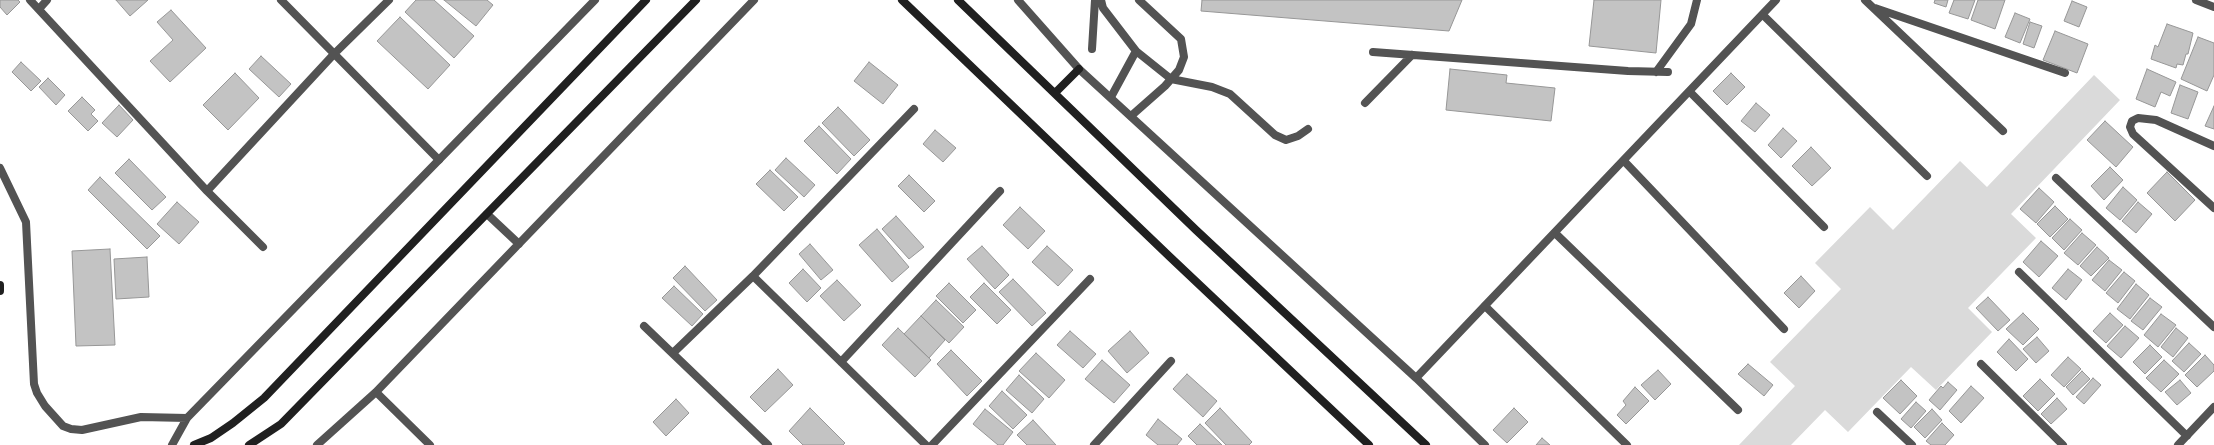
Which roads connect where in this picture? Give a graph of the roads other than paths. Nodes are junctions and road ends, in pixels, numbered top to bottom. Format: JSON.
{"nodes":[{"id":1,"x":30,"y":0,"type":"edge"},
{"id":2,"x":47,"y":0,"type":"edge"},
{"id":3,"x":281,"y":0,"type":"edge"},
{"id":4,"x":388,"y":0,"type":"edge"},
{"id":5,"x":595,"y":0,"type":"edge"},
{"id":6,"x":646,"y":0,"type":"edge"},
{"id":7,"x":696,"y":0,"type":"edge"},
{"id":8,"x":754,"y":0,"type":"edge"},
{"id":9,"x":902,"y":0,"type":"edge"},
{"id":10,"x":958,"y":0,"type":"edge"},
{"id":11,"x":1018,"y":0,"type":"edge"},
{"id":12,"x":1095,"y":0,"type":"edge"},
{"id":13,"x":1101,"y":0,"type":"edge"},
{"id":14,"x":1139,"y":0,"type":"edge"},
{"id":15,"x":1697,"y":0,"type":"edge"},
{"id":16,"x":1776,"y":0,"type":"edge"},
{"id":17,"x":1865,"y":0,"type":"edge"},
{"id":18,"x":2196,"y":0,"type":"edge"},
{"id":19,"x":2214,"y":7,"type":"edge"},
{"id":20,"x":1875,"y":8,"type":"junction"},
{"id":21,"x":39,"y":9,"type":"junction"},
{"id":22,"x":1763,"y":15,"type":"junction"},
{"id":23,"x":1092,"y":49,"type":"dead end"},
{"id":24,"x":1136,"y":51,"type":"junction"},
{"id":25,"x":1373,"y":52,"type":"dead end"},
{"id":26,"x":334,"y":54,"type":"junction"},
{"id":27,"x":1412,"y":55,"type":"junction"},
{"id":28,"x":1079,"y":69,"type":"junction"},
{"id":29,"x":1656,"y":72,"type":"junction"},
{"id":30,"x":1668,"y":72,"type":"dead end"},
{"id":31,"x":2065,"y":73,"type":"dead end"},
{"id":32,"x":1171,"y":79,"type":"junction"},
{"id":33,"x":1690,"y":92,"type":"junction"},
{"id":34,"x":1055,"y":93,"type":"junction"},
{"id":35,"x":1111,"y":98,"type":"junction"},
{"id":36,"x":1365,"y":103,"type":"dead end"},
{"id":37,"x":914,"y":109,"type":"dead end"},
{"id":38,"x":1131,"y":116,"type":"junction"},
{"id":39,"x":1308,"y":129,"type":"dead end"},
{"id":40,"x":2003,"y":131,"type":"dead end"},
{"id":41,"x":2214,"y":146,"type":"edge"},
{"id":42,"x":439,"y":160,"type":"junction"},
{"id":43,"x":1624,"y":161,"type":"junction"},
{"id":44,"x":0,"y":168,"type":"edge"},
{"id":45,"x":1927,"y":176,"type":"dead end"},
{"id":46,"x":2056,"y":178,"type":"dead end"},
{"id":47,"x":3,"y":180,"type":"edge"},
{"id":48,"x":207,"y":191,"type":"junction"},
{"id":49,"x":1000,"y":191,"type":"dead end"},
{"id":50,"x":2214,"y":208,"type":"edge"},
{"id":51,"x":487,"y":214,"type":"junction"},
{"id":52,"x":1824,"y":227,"type":"dead end"},
{"id":53,"x":1555,"y":233,"type":"junction"},
{"id":54,"x":519,"y":244,"type":"junction"},
{"id":55,"x":263,"y":248,"type":"dead end"},
{"id":56,"x":2019,"y":272,"type":"dead end"},
{"id":57,"x":753,"y":276,"type":"junction"},
{"id":58,"x":1090,"y":279,"type":"dead end"},
{"id":59,"x":0,"y":286,"type":"edge"},
{"id":60,"x":0,"y":291,"type":"edge"},
{"id":61,"x":1485,"y":306,"type":"junction"},
{"id":62,"x":644,"y":326,"type":"dead end"},
{"id":63,"x":2214,"y":327,"type":"edge"},
{"id":64,"x":1784,"y":329,"type":"dead end"},
{"id":65,"x":673,"y":354,"type":"junction"},
{"id":66,"x":1171,"y":361,"type":"dead end"},
{"id":67,"x":841,"y":362,"type":"junction"},
{"id":68,"x":1981,"y":364,"type":"dead end"},
{"id":69,"x":1416,"y":378,"type":"junction"},
{"id":70,"x":376,"y":392,"type":"junction"},
{"id":71,"x":2214,"y":407,"type":"edge"},
{"id":72,"x":1738,"y":410,"type":"dead end"},
{"id":73,"x":1877,"y":412,"type":"dead end"},
{"id":74,"x":187,"y":418,"type":"junction"},
{"id":75,"x":2187,"y":436,"type":"junction"},
{"id":76,"x":926,"y":444,"type":"edge"},
{"id":77,"x":2181,"y":444,"type":"edge"},
{"id":78,"x":172,"y":445,"type":"edge"},
{"id":79,"x":194,"y":445,"type":"edge"},
{"id":80,"x":249,"y":445,"type":"edge"},
{"id":81,"x":317,"y":445,"type":"edge"},
{"id":82,"x":430,"y":445,"type":"edge"},
{"id":83,"x":768,"y":445,"type":"edge"},
{"id":84,"x":1094,"y":445,"type":"edge"},
{"id":85,"x":1369,"y":445,"type":"edge"},
{"id":86,"x":1426,"y":445,"type":"edge"},
{"id":87,"x":1485,"y":445,"type":"edge"},
{"id":88,"x":1627,"y":445,"type":"edge"},
{"id":89,"x":1912,"y":445,"type":"edge"},
{"id":90,"x":2063,"y":445,"type":"edge"}],
"edges":[{"from":1,"to":21,"type":"street"},
{"from":2,"to":21,"type":"street"},
{"from":3,"to":26,"type":"street"},
{"from":4,"to":26,"type":"street"},
{"from":5,"to":42,"type":"street"},
{"from":6,"to":79,"type":"street"},
{"from":7,"to":51,"type":"street"},
{"from":8,"to":54,"type":"street"},
{"from":9,"to":85,"type":"street"},
{"from":10,"to":34,"type":"street"},
{"from":11,"to":28,"type":"street"},
{"from":12,"to":23,"type":"street"},
{"from":13,"to":24,"type":"street"},
{"from":14,"to":32,"type":"street"},
{"from":15,"to":29,"type":"street"},
{"from":16,"to":22,"type":"street"},
{"from":17,"to":20,"type":"street"},
{"from":18,"to":19,"type":"street"},
{"from":20,"to":31,"type":"street"},
{"from":20,"to":40,"type":"street"},
{"from":21,"to":48,"type":"street"},
{"from":22,"to":33,"type":"street"},
{"from":22,"to":45,"type":"street"},
{"from":24,"to":32,"type":"street"},
{"from":24,"to":35,"type":"street"},
{"from":25,"to":27,"type":"street"},
{"from":26,"to":42,"type":"street"},
{"from":26,"to":48,"type":"street"},
{"from":27,"to":29,"type":"street"},
{"from":27,"to":36,"type":"street"},
{"from":28,"to":34,"type":"street"},
{"from":28,"to":35,"type":"street"},
{"from":29,"to":30,"type":"street"},
{"from":32,"to":38,"type":"street"},
{"from":32,"to":39,"type":"street"},
{"from":33,"to":43,"type":"street"},
{"from":33,"to":52,"type":"street"},
{"from":34,"to":86,"type":"street"},
{"from":35,"to":38,"type":"street"},
{"from":37,"to":57,"type":"street"},
{"from":38,"to":69,"type":"street"},
{"from":41,"to":50,"type":"street"},
{"from":42,"to":74,"type":"street"},
{"from":43,"to":53,"type":"street"},
{"from":43,"to":64,"type":"street"},
{"from":44,"to":47,"type":"street"},
{"from":46,"to":63,"type":"street"},
{"from":47,"to":74,"type":"street"},
{"from":48,"to":55,"type":"street"},
{"from":49,"to":67,"type":"street"},
{"from":51,"to":54,"type":"street"},
{"from":51,"to":80,"type":"street"},
{"from":53,"to":61,"type":"street"},
{"from":53,"to":72,"type":"street"},
{"from":54,"to":70,"type":"street"},
{"from":56,"to":75,"type":"street"},
{"from":57,"to":65,"type":"street"},
{"from":57,"to":67,"type":"street"},
{"from":58,"to":76,"type":"street"},
{"from":59,"to":60,"type":"street"},
{"from":61,"to":69,"type":"street"},
{"from":61,"to":88,"type":"street"},
{"from":62,"to":65,"type":"street"},
{"from":65,"to":83,"type":"street"},
{"from":66,"to":84,"type":"street"},
{"from":67,"to":76,"type":"street"},
{"from":68,"to":90,"type":"street"},
{"from":69,"to":87,"type":"street"},
{"from":70,"to":81,"type":"street"},
{"from":70,"to":82,"type":"street"},
{"from":71,"to":75,"type":"street"},
{"from":73,"to":89,"type":"street"},
{"from":74,"to":78,"type":"street"},
{"from":75,"to":77,"type":"street"}]}
